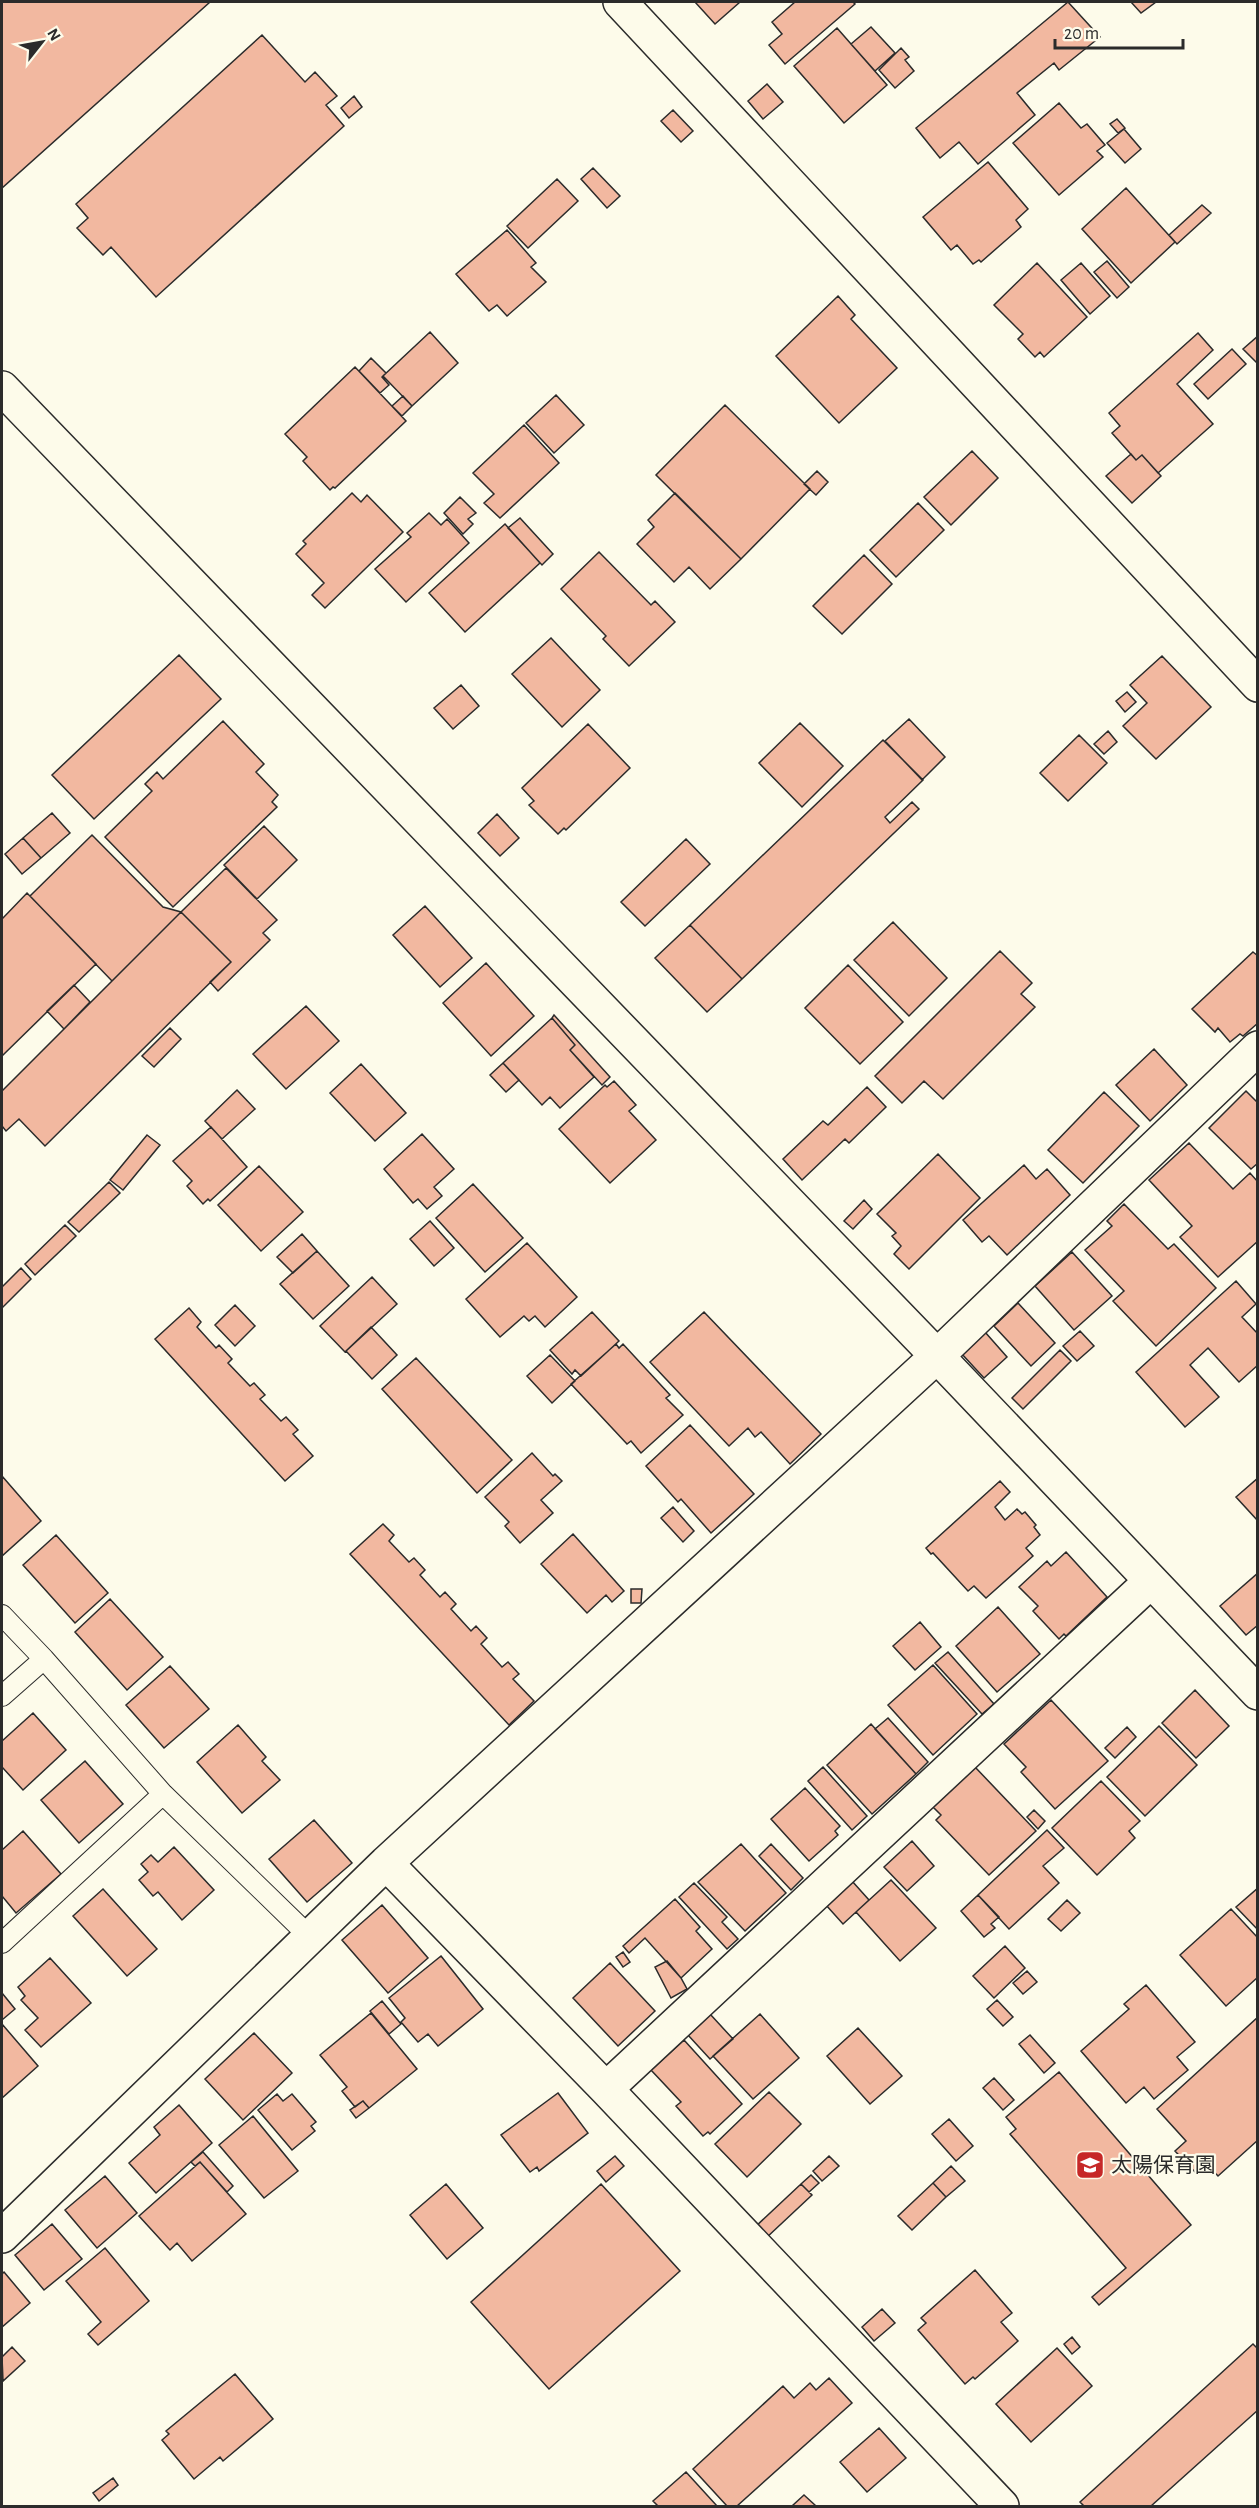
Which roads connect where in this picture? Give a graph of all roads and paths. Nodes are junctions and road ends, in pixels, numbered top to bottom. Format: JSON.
{"nodes":[{"id":1,"x":620,"y":2,"type":"edge"},
{"id":2,"x":2,"y":388,"type":"edge"},
{"id":3,"x":1257,"y":685,"type":"edge"},
{"id":4,"x":1257,"y":1048,"type":"edge"},
{"id":5,"x":937,"y":1356,"type":"junction"},
{"id":6,"x":1151,"y":1581,"type":"junction"},
{"id":7,"x":2,"y":1615,"type":"edge"},
{"id":8,"x":44,"y":1659,"type":"junction"},
{"id":9,"x":1257,"y":1693,"type":"edge"},
{"id":10,"x":2,"y":1696,"type":"edge"},
{"id":11,"x":163,"y":1794,"type":"junction"},
{"id":12,"x":386,"y":1863,"type":"junction"},
{"id":13,"x":310,"y":1937,"type":"junction"},
{"id":14,"x":2,"y":1943,"type":"edge"},
{"id":15,"x":606,"y":2089,"type":"junction"},
{"id":16,"x":2,"y":2236,"type":"edge"},
{"id":17,"x":1002,"y":2506,"type":"edge"}],
"edges":[{"from":1,"to":3,"type":"street"},
{"from":2,"to":5,"type":"street"},
{"from":4,"to":5,"type":"street"},
{"from":5,"to":6,"type":"street"},
{"from":5,"to":12,"type":"street"},
{"from":6,"to":9,"type":"street"},
{"from":6,"to":15,"type":"street"},
{"from":7,"to":8,"type":"lane"},
{"from":8,"to":10,"type":"lane"},
{"from":8,"to":11,"type":"lane"},
{"from":11,"to":13,"type":"lane"},
{"from":11,"to":14,"type":"lane"},
{"from":12,"to":13,"type":"street"},
{"from":12,"to":15,"type":"street"},
{"from":13,"to":16,"type":"street"},
{"from":15,"to":17,"type":"street"}]}
